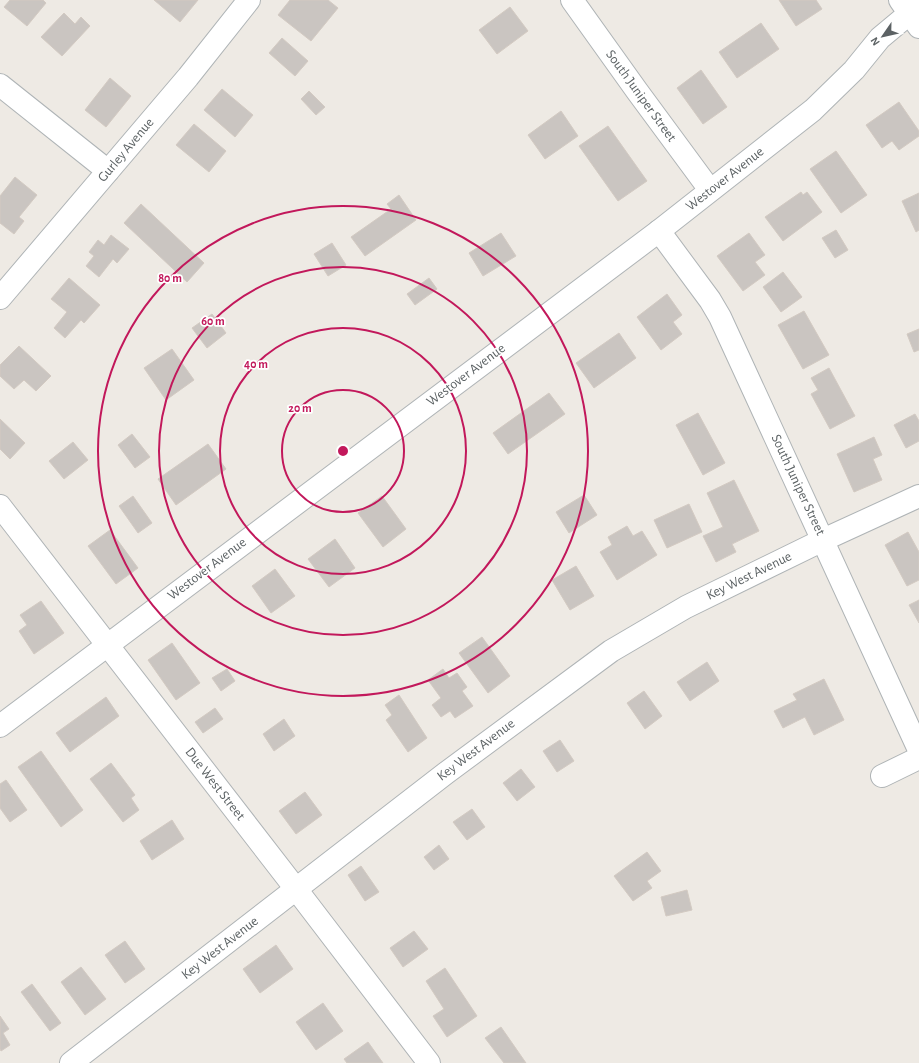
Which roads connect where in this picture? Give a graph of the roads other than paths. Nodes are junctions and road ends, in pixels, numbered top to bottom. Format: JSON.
{"nodes":[{"id":1,"x":250,"y":0,"type":"edge"},
{"id":2,"x":572,"y":0,"type":"edge"},
{"id":3,"x":912,"y":12,"type":"edge"},
{"id":4,"x":0,"y":85,"type":"edge"},
{"id":5,"x":108,"y":172,"type":"junction"},
{"id":6,"x":710,"y":190,"type":"junction"},
{"id":7,"x":659,"y":230,"type":"junction"},
{"id":8,"x":0,"y":298,"type":"edge"},
{"id":9,"x":919,"y":496,"type":"edge"},
{"id":10,"x":0,"y":506,"type":"edge"},
{"id":11,"x":823,"y":540,"type":"junction"},
{"id":12,"x":107,"y":645,"type":"junction"},
{"id":13,"x":0,"y":726,"type":"edge"},
{"id":14,"x":919,"y":750,"type":"edge"},
{"id":15,"x":919,"y":758,"type":"edge"},
{"id":16,"x":882,"y":776,"type":"dead end"},
{"id":17,"x":296,"y":889,"type":"junction"},
{"id":18,"x":71,"y":1063,"type":"edge"},
{"id":19,"x":429,"y":1063,"type":"edge"}],
"edges":[{"from":1,"to":5,"type":"street","name":"Gurley Avenue"},
{"from":2,"to":6,"type":"street","name":"South Juniper Street"},
{"from":3,"to":6,"type":"street","name":"Westover Avenue"},
{"from":4,"to":5,"type":"street"},
{"from":5,"to":8,"type":"street","name":"Gurley Avenue"},
{"from":6,"to":7,"type":"street","name":"Westover Avenue"},
{"from":7,"to":11,"type":"street","name":"South Juniper Street"},
{"from":7,"to":12,"type":"street","name":"Westover Avenue"},
{"from":9,"to":11,"type":"street","name":"Key West Avenue"},
{"from":10,"to":12,"type":"street","name":"Due West Street"},
{"from":11,"to":14,"type":"street","name":"South Juniper Street"},
{"from":11,"to":17,"type":"street","name":"Key West Avenue"},
{"from":12,"to":13,"type":"street","name":"Westover Avenue"},
{"from":12,"to":17,"type":"street","name":"Due West Street"},
{"from":15,"to":16,"type":"street"},
{"from":17,"to":18,"type":"street","name":"Key West Avenue"},
{"from":17,"to":19,"type":"street","name":"Due West Street"}]}
